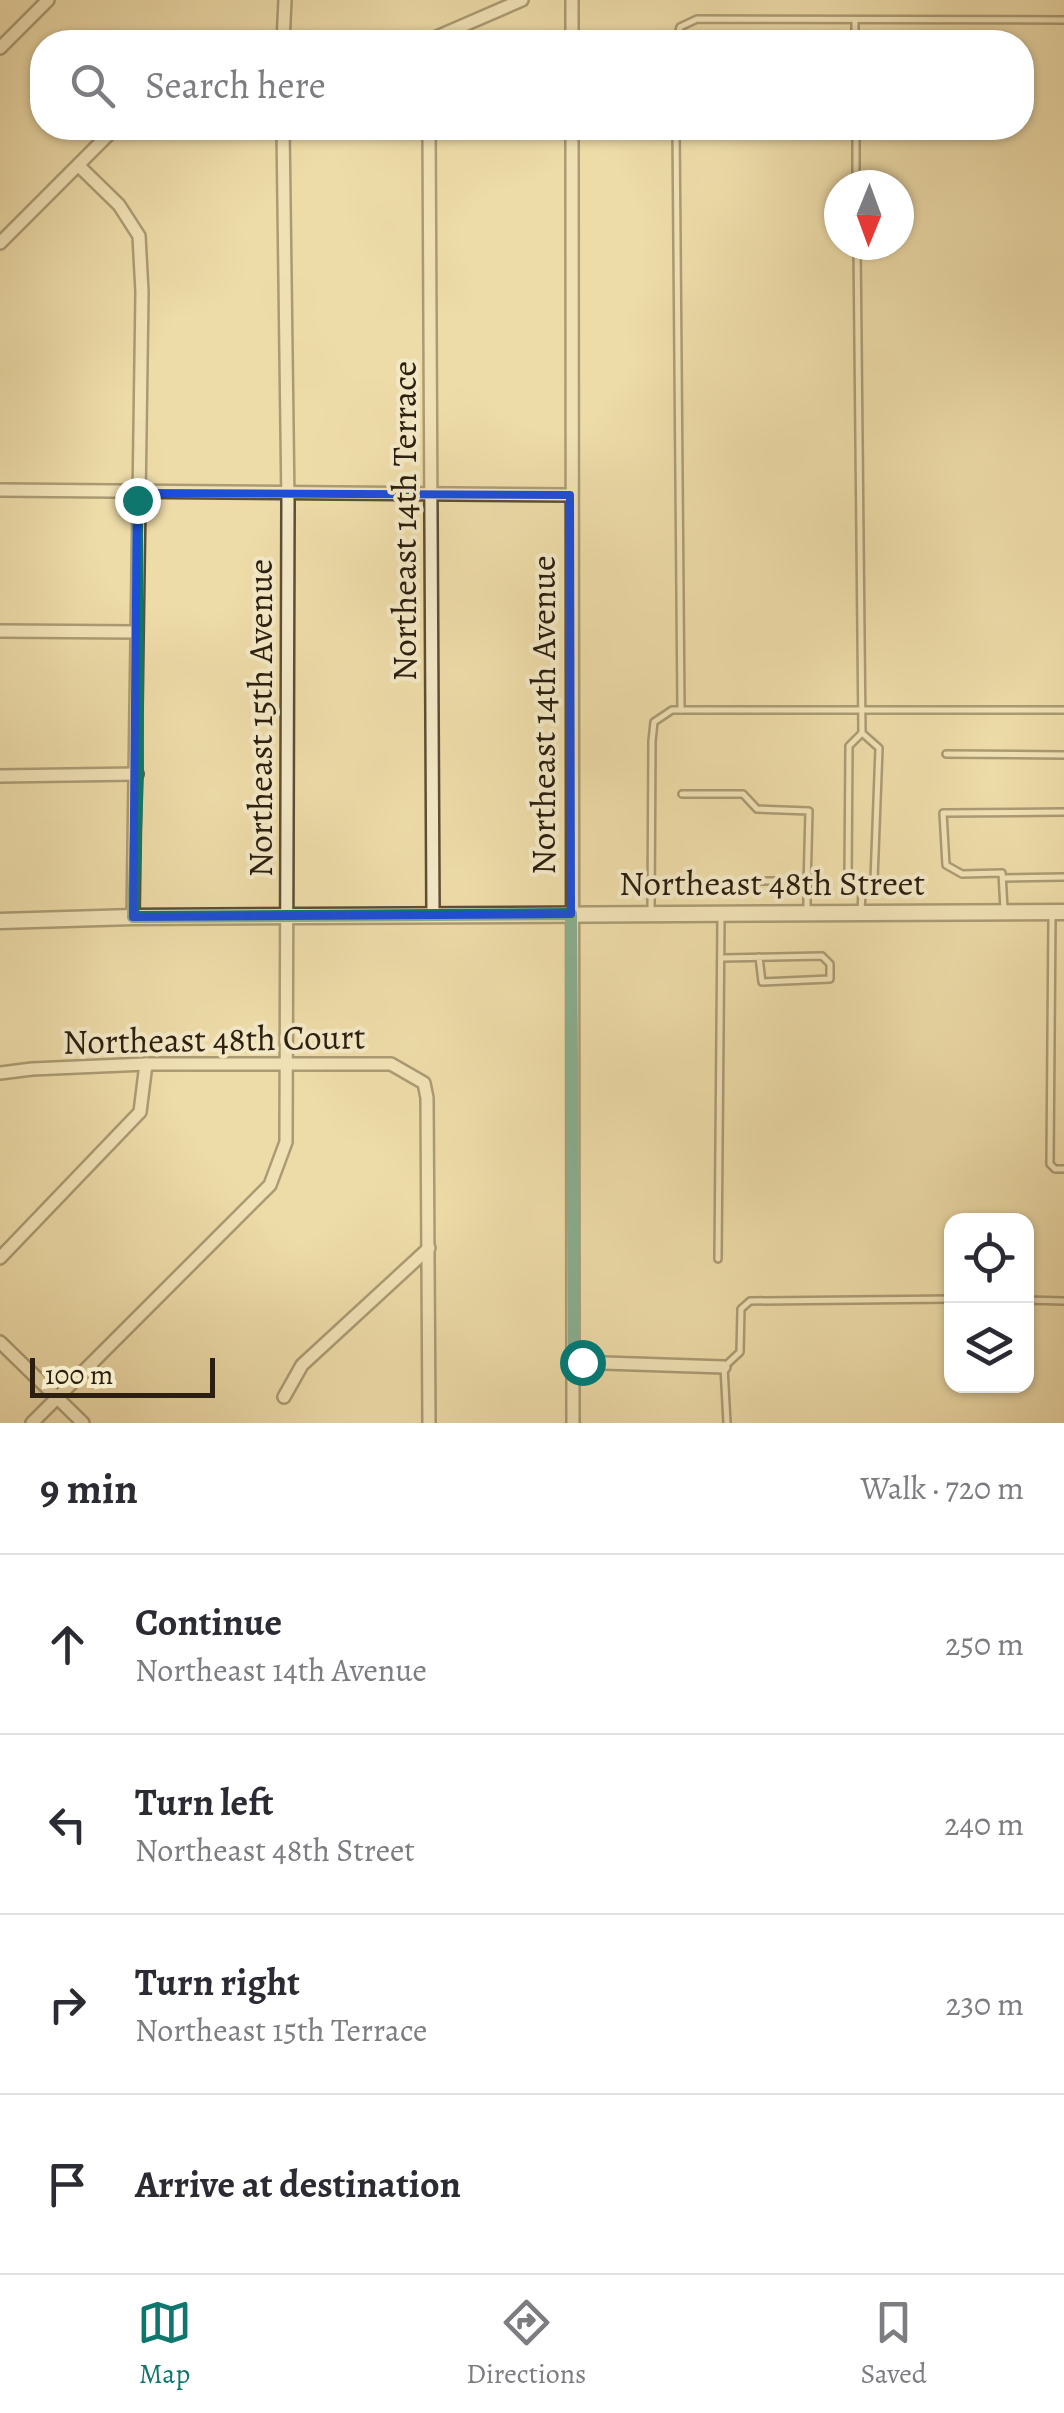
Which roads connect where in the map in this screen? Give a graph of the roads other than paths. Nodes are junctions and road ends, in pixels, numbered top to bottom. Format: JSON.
{"nodes":[{"id":1,"x":48,"y":0,"type":"edge"},
{"id":2,"x":285,"y":0,"type":"edge"},
{"id":3,"x":522,"y":0,"type":"edge"},
{"id":4,"x":572,"y":0,"type":"edge"},
{"id":5,"x":855,"y":20,"type":"junction"},
{"id":6,"x":1064,"y":20,"type":"edge"},
{"id":7,"x":284,"y":30,"type":"edge"},
{"id":8,"x":455,"y":30,"type":"edge"},
{"id":9,"x":572,"y":30,"type":"edge"},
{"id":10,"x":679,"y":30,"type":"edge"},
{"id":11,"x":855,"y":30,"type":"edge"},
{"id":12,"x":0,"y":48,"type":"edge"},
{"id":13,"x":104,"y":140,"type":"edge"},
{"id":14,"x":283,"y":140,"type":"edge"},
{"id":15,"x":430,"y":140,"type":"edge"},
{"id":16,"x":572,"y":140,"type":"edge"},
{"id":17,"x":676,"y":140,"type":"edge"},
{"id":18,"x":856,"y":140,"type":"edge"},
{"id":19,"x":79,"y":166,"type":"junction"},
{"id":20,"x":856,"y":170,"type":"edge"},
{"id":21,"x":0,"y":244,"type":"edge"},
{"id":22,"x":857,"y":260,"type":"edge"},
{"id":23,"x":0,"y":490,"type":"edge"},
{"id":24,"x":137,"y":493,"type":"junction"},
{"id":25,"x":432,"y":494,"type":"junction"},
{"id":26,"x":288,"y":495,"type":"junction"},
{"id":27,"x":570,"y":496,"type":"junction"},
{"id":28,"x":0,"y":631,"type":"edge"},
{"id":29,"x":137,"y":632,"type":"junction"},
{"id":30,"x":681,"y":710,"type":"junction"},
{"id":31,"x":861,"y":710,"type":"junction"},
{"id":32,"x":1064,"y":710,"type":"edge"},
{"id":33,"x":862,"y":734,"type":"junction"},
{"id":34,"x":946,"y":754,"type":"dead end"},
{"id":35,"x":1064,"y":756,"type":"edge"},
{"id":36,"x":138,"y":774,"type":"junction"},
{"id":37,"x":0,"y":776,"type":"edge"},
{"id":38,"x":682,"y":794,"type":"dead end"},
{"id":39,"x":1064,"y":812,"type":"edge"},
{"id":40,"x":1064,"y":876,"type":"edge"},
{"id":41,"x":1002,"y":878,"type":"junction"},
{"id":42,"x":744,"y":881,"type":"dead end"},
{"id":43,"x":808,"y":886,"type":"junction"},
{"id":44,"x":862,"y":891,"type":"junction"},
{"id":45,"x":1004,"y":912,"type":"junction"},
{"id":46,"x":1058,"y":912,"type":"edge"},
{"id":47,"x":808,"y":913,"type":"junction"},
{"id":48,"x":861,"y":913,"type":"junction"},
{"id":49,"x":571,"y":914,"type":"junction"},
{"id":50,"x":651,"y":914,"type":"junction"},
{"id":51,"x":721,"y":914,"type":"junction"},
{"id":52,"x":432,"y":915,"type":"junction"},
{"id":53,"x":288,"y":916,"type":"junction"},
{"id":54,"x":133,"y":917,"type":"junction"},
{"id":55,"x":0,"y":922,"type":"edge"},
{"id":56,"x":759,"y":957,"type":"junction"},
{"id":57,"x":721,"y":958,"type":"junction"},
{"id":58,"x":1051,"y":967,"type":"junction"},
{"id":59,"x":1064,"y":967,"type":"edge"},
{"id":60,"x":286,"y":1062,"type":"junction"},
{"id":61,"x":146,"y":1064,"type":"junction"},
{"id":62,"x":0,"y":1073,"type":"edge"},
{"id":63,"x":1064,"y":1169,"type":"edge"},
{"id":64,"x":428,"y":1248,"type":"junction"},
{"id":65,"x":0,"y":1258,"type":"edge"},
{"id":66,"x":718,"y":1258,"type":"dead end"},
{"id":67,"x":944,"y":1299,"type":"edge"},
{"id":68,"x":1034,"y":1300,"type":"edge"},
{"id":69,"x":1064,"y":1300,"type":"edge"},
{"id":70,"x":0,"y":1342,"type":"edge"},
{"id":71,"x":574,"y":1362,"type":"junction"},
{"id":72,"x":724,"y":1367,"type":"junction"},
{"id":73,"x":57,"y":1397,"type":"junction"},
{"id":74,"x":284,"y":1397,"type":"dead end"},
{"id":75,"x":32,"y":1423,"type":"edge"},
{"id":76,"x":83,"y":1423,"type":"edge"},
{"id":77,"x":430,"y":1423,"type":"edge"},
{"id":78,"x":573,"y":1423,"type":"edge"},
{"id":79,"x":726,"y":1423,"type":"edge"}],
"edges":[{"from":1,"to":12,"type":"street"},
{"from":2,"to":7,"type":"street"},
{"from":3,"to":8,"type":"street"},
{"from":4,"to":9,"type":"street"},
{"from":5,"to":6,"type":"lane"},
{"from":5,"to":10,"type":"lane"},
{"from":5,"to":11,"type":"lane"},
{"from":13,"to":19,"type":"street"},
{"from":14,"to":26,"type":"street","name":"Northeast 15th Avenue"},
{"from":15,"to":25,"type":"street","name":"Northeast 14th Terrace"},
{"from":16,"to":27,"type":"street","name":"Northeast 14th Avenue"},
{"from":17,"to":30,"type":"lane"},
{"from":18,"to":20,"type":"lane"},
{"from":19,"to":21,"type":"street"},
{"from":19,"to":24,"type":"street"},
{"from":22,"to":31,"type":"lane"},
{"from":23,"to":24,"type":"street"},
{"from":24,"to":26,"type":"street"},
{"from":24,"to":29,"type":"street"},
{"from":25,"to":26,"type":"street"},
{"from":25,"to":27,"type":"street"},
{"from":25,"to":52,"type":"street","name":"Northeast 14th Terrace"},
{"from":26,"to":53,"type":"street","name":"Northeast 15th Avenue"},
{"from":27,"to":49,"type":"street","name":"Northeast 14th Avenue"},
{"from":28,"to":29,"type":"street"},
{"from":29,"to":36,"type":"street"},
{"from":30,"to":31,"type":"lane"},
{"from":30,"to":50,"type":"lane"},
{"from":31,"to":32,"type":"lane"},
{"from":31,"to":33,"type":"lane"},
{"from":33,"to":44,"type":"lane"},
{"from":33,"to":44,"type":"lane"},
{"from":34,"to":35,"type":"lane"},
{"from":36,"to":37,"type":"street"},
{"from":36,"to":54,"type":"street"},
{"from":38,"to":43,"type":"lane"},
{"from":39,"to":41,"type":"lane"},
{"from":40,"to":41,"type":"lane"},
{"from":41,"to":45,"type":"lane"},
{"from":42,"to":43,"type":"lane"},
{"from":43,"to":47,"type":"lane"},
{"from":44,"to":48,"type":"lane"},
{"from":45,"to":46,"type":"street","name":"Northeast 48th Street"},
{"from":45,"to":48,"type":"street","name":"Northeast 48th Street"},
{"from":46,"to":58,"type":"lane"},
{"from":47,"to":48,"type":"street","name":"Northeast 48th Street"},
{"from":47,"to":51,"type":"street","name":"Northeast 48th Street"},
{"from":49,"to":50,"type":"street","name":"Northeast 48th Street"},
{"from":49,"to":52,"type":"street","name":"Northeast 48th Street"},
{"from":49,"to":71,"type":"street","name":"Northeast 14th Avenue"},
{"from":50,"to":51,"type":"street","name":"Northeast 48th Street"},
{"from":51,"to":57,"type":"lane"},
{"from":52,"to":53,"type":"street","name":"Northeast 48th Street"},
{"from":53,"to":54,"type":"street","name":"Northeast 48th Street"},
{"from":53,"to":60,"type":"street","name":"Northeast 15th Avenue"},
{"from":54,"to":55,"type":"street","name":"Northeast 48th Street"},
{"from":56,"to":56,"type":"lane"},
{"from":56,"to":57,"type":"lane"},
{"from":57,"to":66,"type":"lane"},
{"from":58,"to":59,"type":"lane"},
{"from":58,"to":63,"type":"lane"},
{"from":60,"to":61,"type":"street","name":"Northeast 48th Court"},
{"from":60,"to":64,"type":"street","name":"Northeast 48th Court"},
{"from":60,"to":73,"type":"street","name":"Northeast 15th Avenue"},
{"from":61,"to":62,"type":"street","name":"Northeast 48th Court"},
{"from":61,"to":65,"type":"street"},
{"from":64,"to":74,"type":"street"},
{"from":64,"to":77,"type":"street"},
{"from":67,"to":72,"type":"lane"},
{"from":68,"to":69,"type":"lane"},
{"from":70,"to":73,"type":"street"},
{"from":71,"to":72,"type":"street"},
{"from":71,"to":78,"type":"street","name":"Northeast 14th Avenue"},
{"from":72,"to":79,"type":"lane"},
{"from":73,"to":75,"type":"street","name":"Northeast 15th Avenue"},
{"from":73,"to":76,"type":"street"}]}
